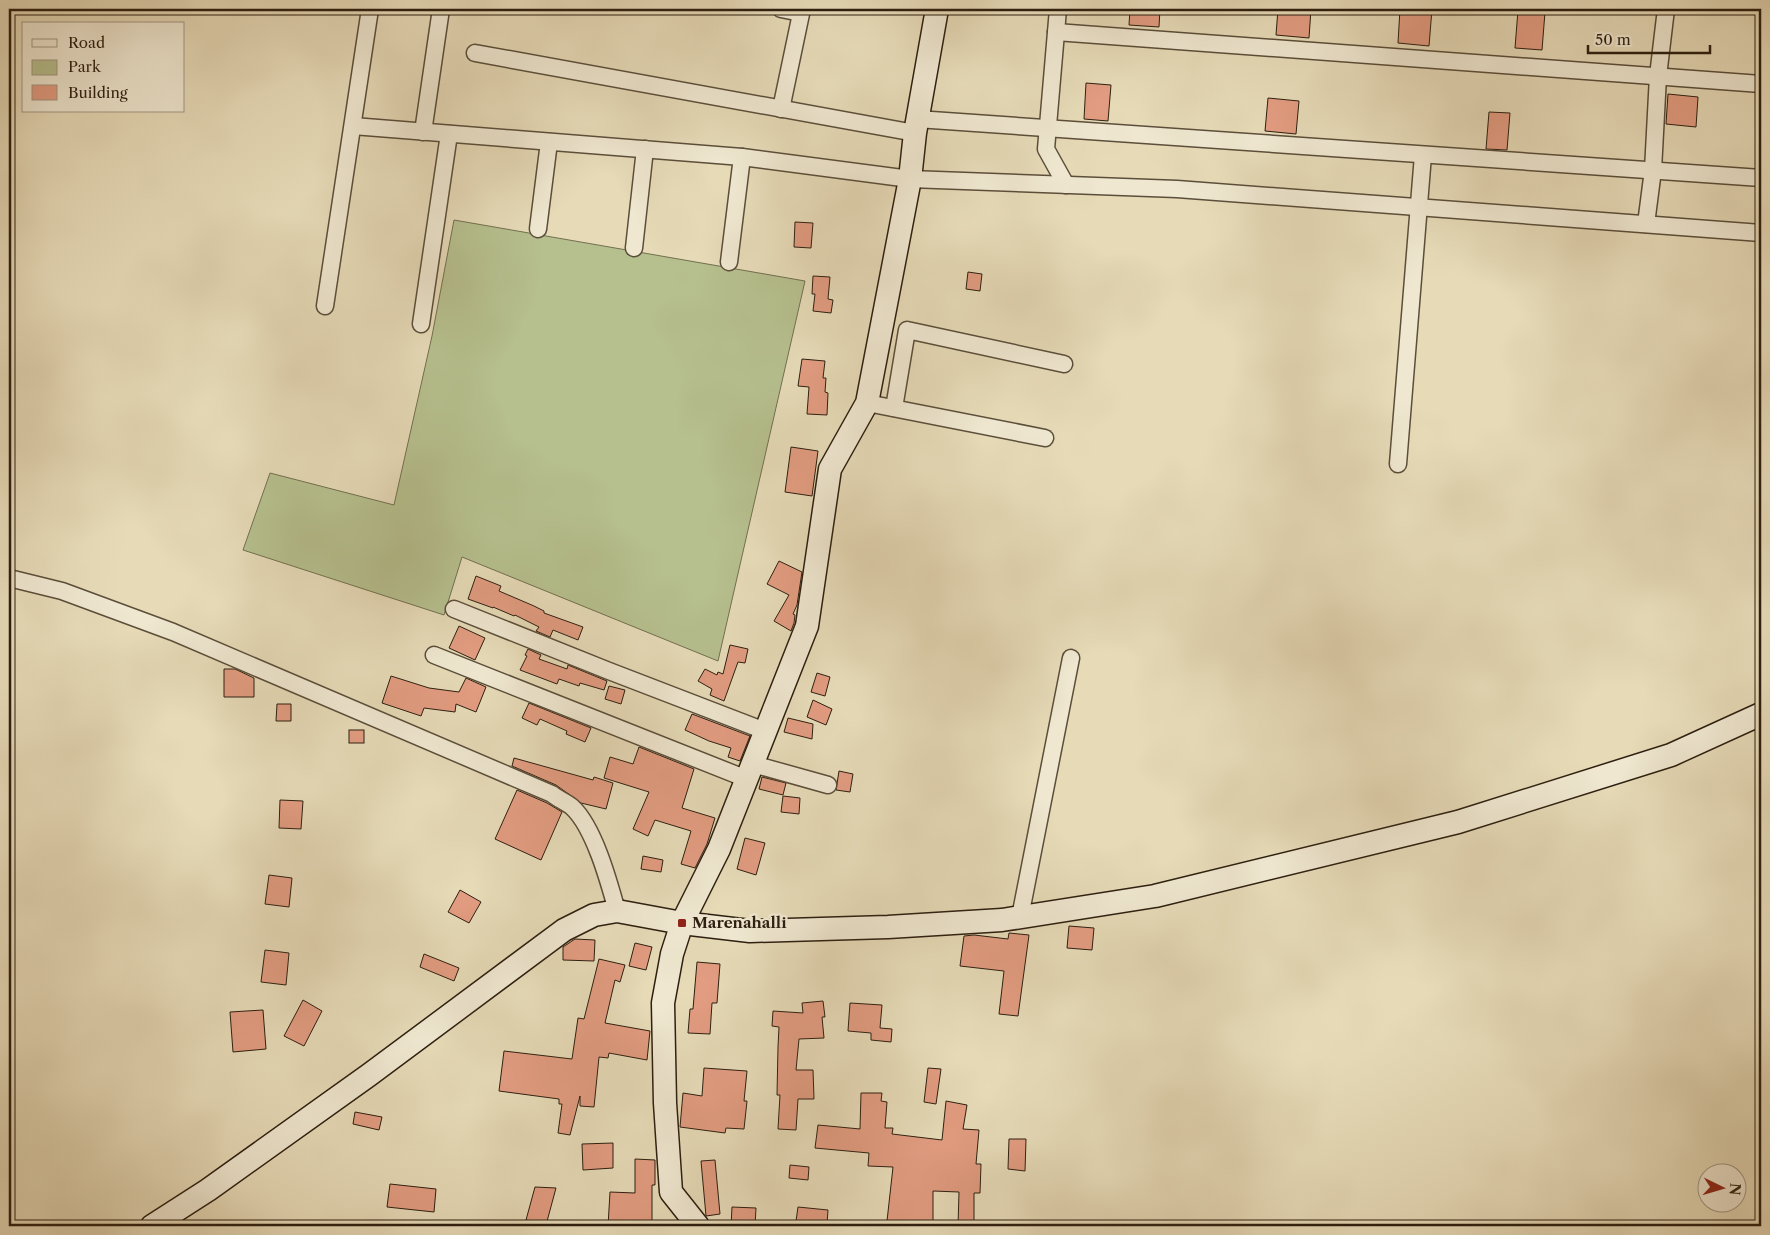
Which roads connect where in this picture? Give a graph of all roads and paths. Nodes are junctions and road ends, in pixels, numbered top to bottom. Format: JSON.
{"nodes":[{"id":1,"x":370,"y":9,"type":"edge"},
{"id":2,"x":441,"y":9,"type":"edge"},
{"id":3,"x":781,"y":9,"type":"edge"},
{"id":4,"x":938,"y":9,"type":"edge"},
{"id":5,"x":1058,"y":9,"type":"edge"},
{"id":6,"x":1666,"y":9,"type":"edge"},
{"id":7,"x":802,"y":11,"type":"edge"},
{"id":8,"x":1056,"y":32,"type":"junction"},
{"id":9,"x":474,"y":53,"type":"dead end"},
{"id":10,"x":1658,"y":76,"type":"junction"},
{"id":11,"x":1761,"y":84,"type":"edge"},
{"id":12,"x":781,"y":109,"type":"junction"},
{"id":13,"x":353,"y":126,"type":"junction"},
{"id":14,"x":916,"y":126,"type":"junction"},
{"id":15,"x":1048,"y":129,"type":"junction"},
{"id":16,"x":423,"y":132,"type":"junction"},
{"id":17,"x":448,"y":134,"type":"junction"},
{"id":18,"x":549,"y":142,"type":"junction"},
{"id":19,"x":645,"y":150,"type":"junction"},
{"id":20,"x":1423,"y":155,"type":"junction"},
{"id":21,"x":742,"y":157,"type":"junction"},
{"id":22,"x":1653,"y":170,"type":"junction"},
{"id":23,"x":1761,"y":178,"type":"edge"},
{"id":24,"x":910,"y":179,"type":"junction"},
{"id":25,"x":1066,"y":185,"type":"junction"},
{"id":26,"x":1419,"y":207,"type":"junction"},
{"id":27,"x":1646,"y":224,"type":"junction"},
{"id":28,"x":538,"y":229,"type":"dead end"},
{"id":29,"x":1761,"y":233,"type":"edge"},
{"id":30,"x":634,"y":248,"type":"dead end"},
{"id":31,"x":729,"y":262,"type":"dead end"},
{"id":32,"x":325,"y":306,"type":"dead end"},
{"id":33,"x":421,"y":324,"type":"dead end"},
{"id":34,"x":1064,"y":364,"type":"dead end"},
{"id":35,"x":867,"y":403,"type":"junction"},
{"id":36,"x":894,"y":408,"type":"junction"},
{"id":37,"x":1045,"y":438,"type":"dead end"},
{"id":38,"x":1398,"y":464,"type":"dead end"},
{"id":39,"x":9,"y":578,"type":"edge"},
{"id":40,"x":454,"y":609,"type":"dead end"},
{"id":41,"x":434,"y":655,"type":"dead end"},
{"id":42,"x":1070,"y":658,"type":"dead end"},
{"id":43,"x":1761,"y":714,"type":"edge"},
{"id":44,"x":765,"y":731,"type":"junction"},
{"id":45,"x":750,"y":771,"type":"junction"},
{"id":46,"x":828,"y":785,"type":"dead end"},
{"id":47,"x":617,"y":911,"type":"junction"},
{"id":48,"x":1020,"y":917,"type":"junction"},
{"id":49,"x":682,"y":923,"type":"junction"},
{"id":50,"x":152,"y":1226,"type":"edge"},
{"id":51,"x":698,"y":1226,"type":"edge"}],
"edges":[{"from":1,"to":13,"type":"street"},
{"from":2,"to":16,"type":"street"},
{"from":3,"to":7,"type":"street"},
{"from":4,"to":14,"type":"main road"},
{"from":5,"to":8,"type":"street"},
{"from":6,"to":10,"type":"street"},
{"from":7,"to":12,"type":"street"},
{"from":8,"to":10,"type":"street"},
{"from":8,"to":15,"type":"street"},
{"from":9,"to":12,"type":"street"},
{"from":10,"to":11,"type":"street"},
{"from":10,"to":22,"type":"street"},
{"from":12,"to":14,"type":"street"},
{"from":13,"to":16,"type":"street"},
{"from":13,"to":32,"type":"street"},
{"from":14,"to":15,"type":"street"},
{"from":14,"to":24,"type":"main road"},
{"from":15,"to":20,"type":"street"},
{"from":15,"to":25,"type":"street"},
{"from":16,"to":17,"type":"street"},
{"from":17,"to":18,"type":"street"},
{"from":17,"to":33,"type":"street"},
{"from":18,"to":19,"type":"street"},
{"from":18,"to":28,"type":"street"},
{"from":19,"to":21,"type":"street"},
{"from":19,"to":30,"type":"street"},
{"from":20,"to":22,"type":"street"},
{"from":20,"to":26,"type":"street"},
{"from":21,"to":24,"type":"street"},
{"from":21,"to":31,"type":"street"},
{"from":22,"to":23,"type":"street"},
{"from":22,"to":27,"type":"street"},
{"from":24,"to":25,"type":"street"},
{"from":24,"to":35,"type":"main road"},
{"from":25,"to":26,"type":"street"},
{"from":26,"to":27,"type":"street"},
{"from":26,"to":38,"type":"street"},
{"from":27,"to":29,"type":"street"},
{"from":34,"to":36,"type":"street"},
{"from":35,"to":36,"type":"street"},
{"from":35,"to":44,"type":"main road"},
{"from":36,"to":37,"type":"street"},
{"from":39,"to":47,"type":"street"},
{"from":40,"to":44,"type":"street"},
{"from":41,"to":45,"type":"street"},
{"from":42,"to":48,"type":"street"},
{"from":43,"to":48,"type":"main road"},
{"from":44,"to":45,"type":"main road"},
{"from":45,"to":46,"type":"street"},
{"from":45,"to":49,"type":"main road"},
{"from":47,"to":49,"type":"main road"},
{"from":47,"to":50,"type":"main road"},
{"from":48,"to":49,"type":"main road"},
{"from":49,"to":51,"type":"main road"}]}
